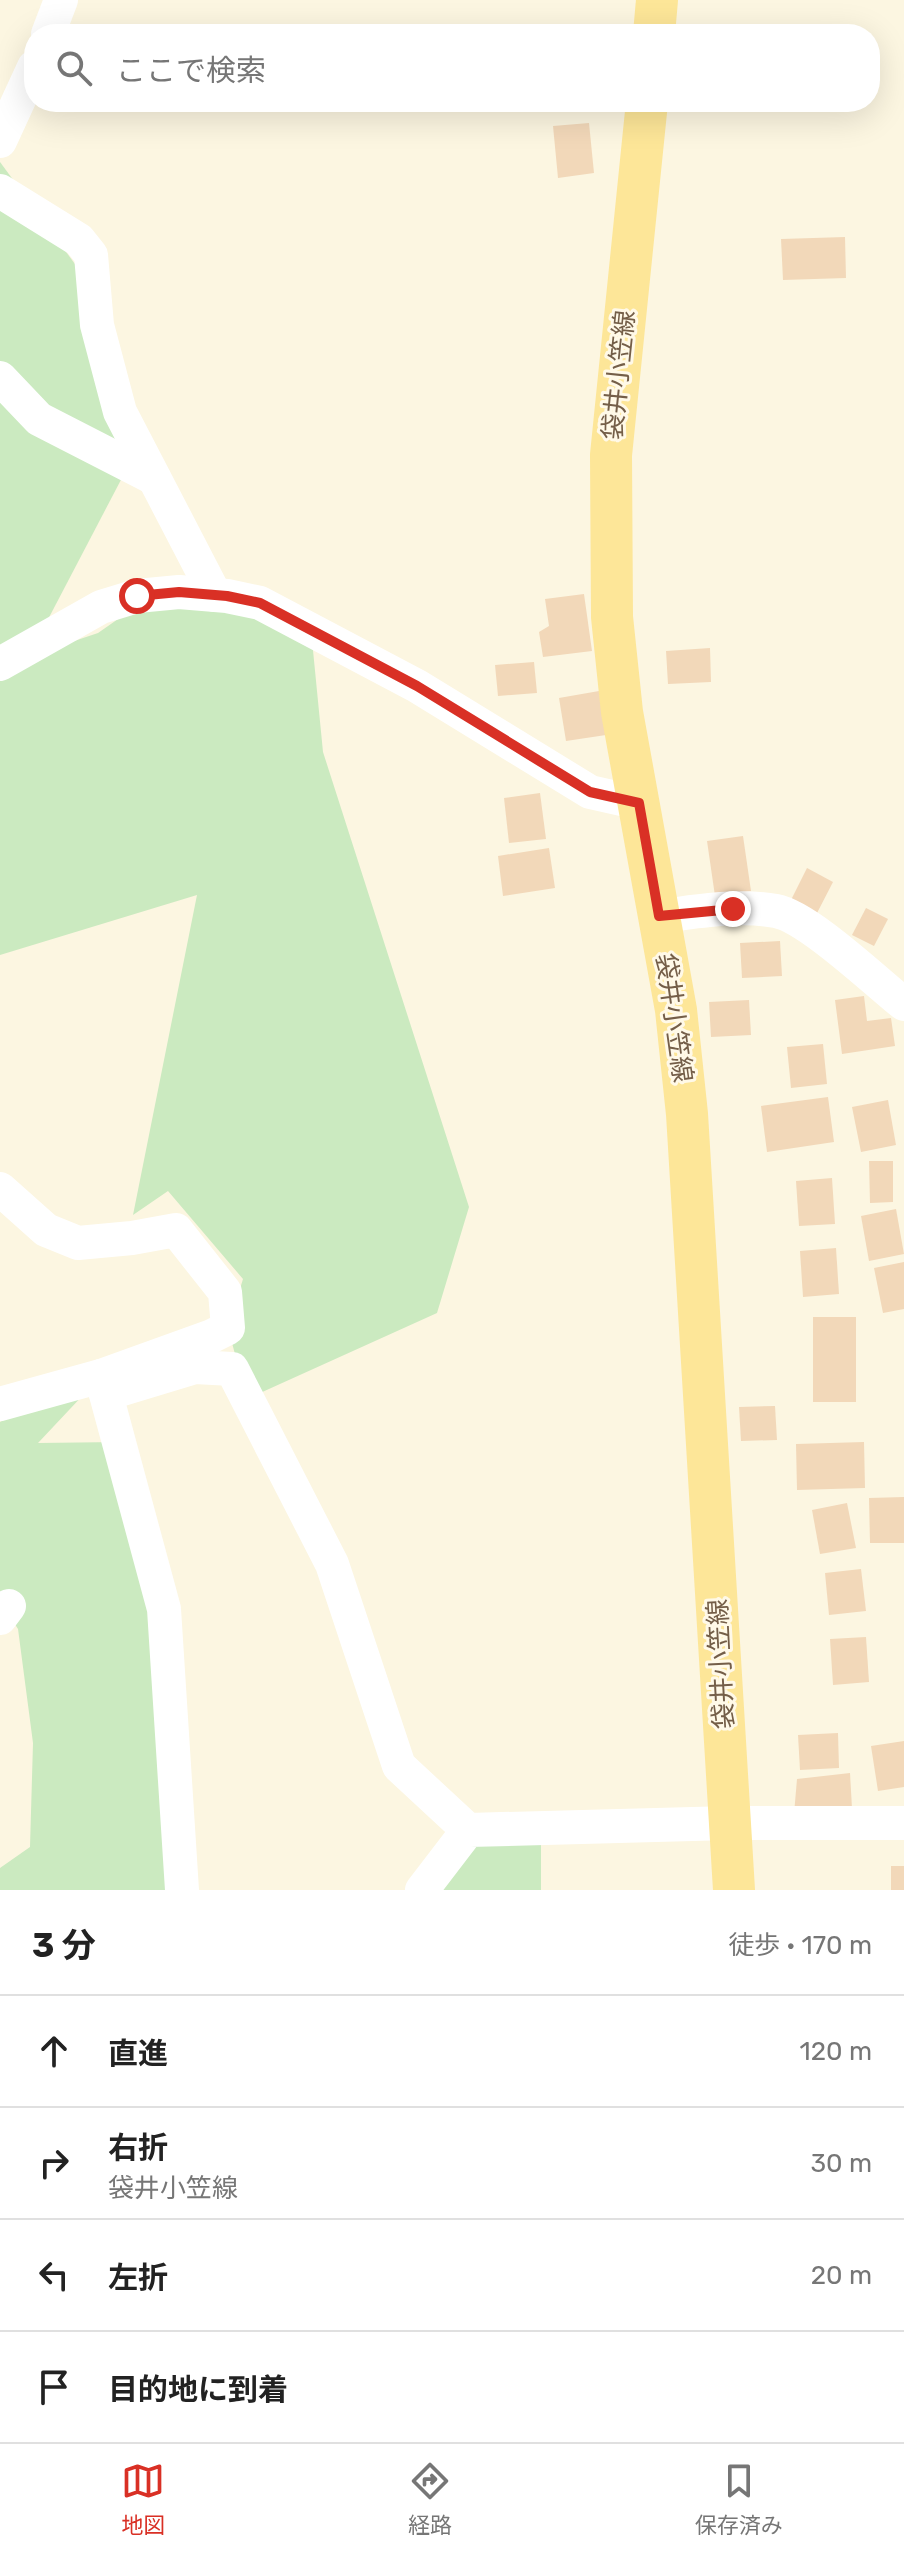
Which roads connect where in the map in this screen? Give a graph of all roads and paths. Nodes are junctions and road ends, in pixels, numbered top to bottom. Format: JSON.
{"nodes":[{"id":1,"x":61,"y":0,"type":"edge"},
{"id":2,"x":657,"y":0,"type":"edge"},
{"id":3,"x":52,"y":24,"type":"edge"},
{"id":4,"x":655,"y":24,"type":"edge"},
{"id":5,"x":24,"y":89,"type":"edge"},
{"id":6,"x":646,"y":112,"type":"edge"},
{"id":7,"x":0,"y":141,"type":"edge"},
{"id":8,"x":0,"y":191,"type":"edge"},
{"id":9,"x":0,"y":378,"type":"edge"},
{"id":10,"x":154,"y":478,"type":"junction"},
{"id":11,"x":215,"y":595,"type":"junction"},
{"id":12,"x":0,"y":664,"type":"edge"},
{"id":13,"x":639,"y":803,"type":"junction"},
{"id":14,"x":659,"y":916,"type":"junction"},
{"id":15,"x":904,"y":1004,"type":"edge"},
{"id":16,"x":0,"y":1189,"type":"edge"},
{"id":17,"x":104,"y":1385,"type":"junction"},
{"id":18,"x":0,"y":1404,"type":"edge"},
{"id":19,"x":730,"y":1823,"type":"junction"},
{"id":20,"x":904,"y":1823,"type":"edge"},
{"id":21,"x":468,"y":1830,"type":"junction"},
{"id":22,"x":182,"y":1890,"type":"edge"},
{"id":23,"x":422,"y":1890,"type":"edge"},
{"id":24,"x":734,"y":1890,"type":"edge"}],
"edges":[{"from":1,"to":3,"type":"street"},
{"from":2,"to":4,"type":"main road"},
{"from":5,"to":7,"type":"street"},
{"from":6,"to":13,"type":"main road","name":"袋井小笠線"},
{"from":8,"to":10,"type":"street"},
{"from":9,"to":10,"type":"street"},
{"from":10,"to":11,"type":"street"},
{"from":11,"to":12,"type":"street"},
{"from":11,"to":13,"type":"street"},
{"from":13,"to":14,"type":"main road","name":"袋井小笠線"},
{"from":14,"to":15,"type":"street"},
{"from":14,"to":19,"type":"main road","name":"袋井小笠線"},
{"from":16,"to":17,"type":"street"},
{"from":17,"to":18,"type":"street"},
{"from":17,"to":21,"type":"street"},
{"from":17,"to":22,"type":"street"},
{"from":19,"to":20,"type":"street"},
{"from":19,"to":21,"type":"street"},
{"from":19,"to":24,"type":"main road","name":"袋井小笠線"},
{"from":21,"to":23,"type":"street"}]}
